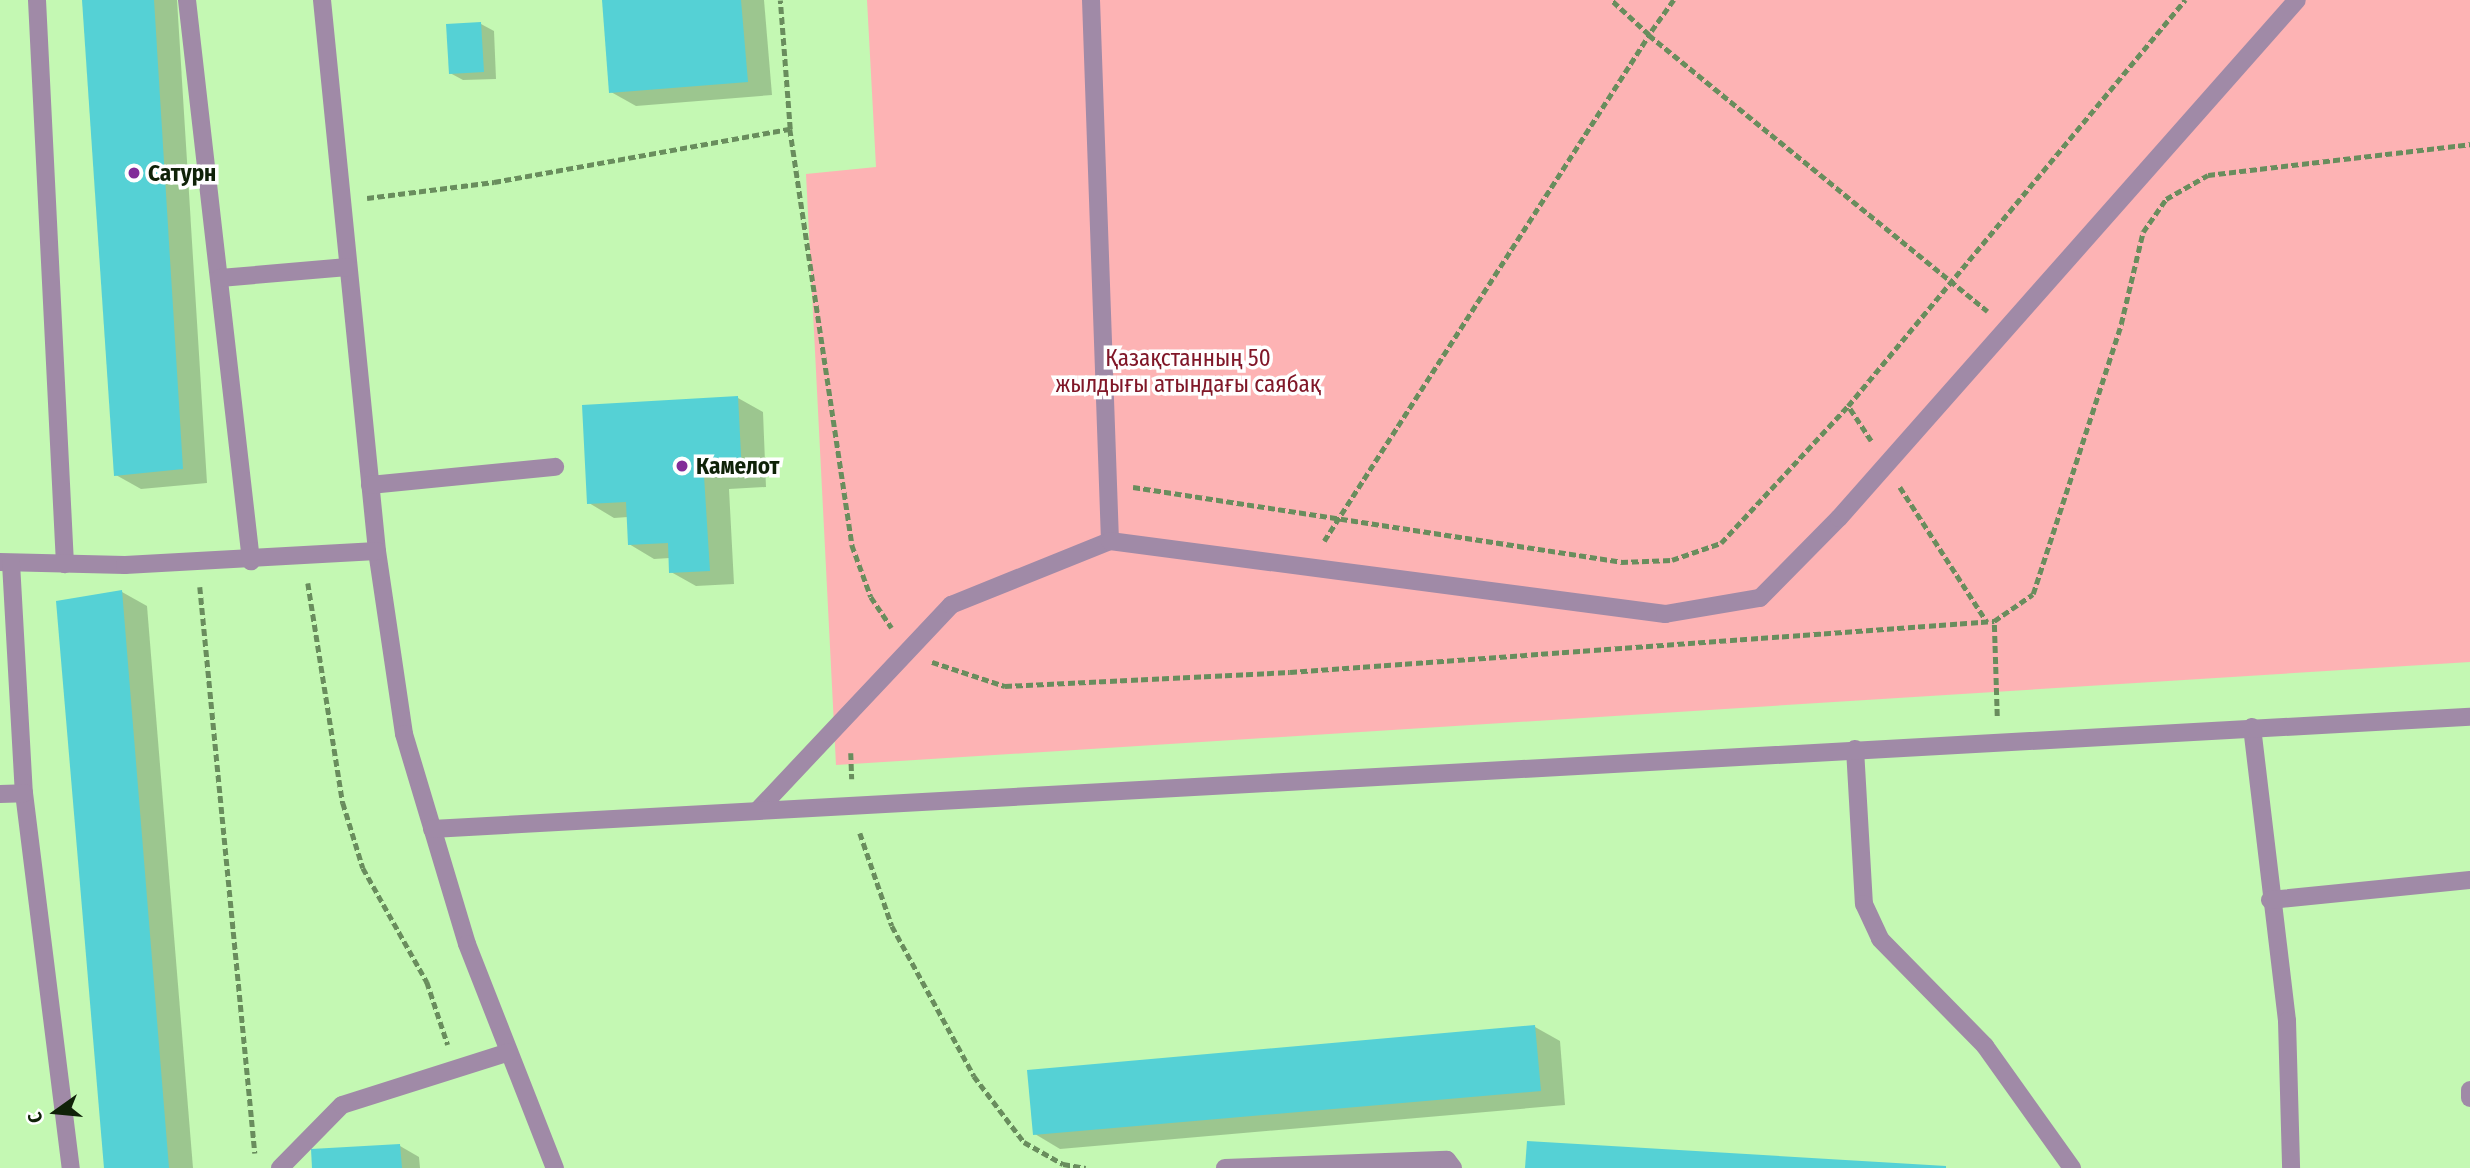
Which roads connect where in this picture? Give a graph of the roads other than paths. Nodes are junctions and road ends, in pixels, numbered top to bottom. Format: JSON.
{"nodes":[{"id":1,"x":37,"y":0,"type":"edge"},
{"id":2,"x":187,"y":0,"type":"edge"},
{"id":3,"x":322,"y":0,"type":"edge"},
{"id":4,"x":1091,"y":0,"type":"edge"},
{"id":5,"x":2297,"y":0,"type":"edge"},
{"id":6,"x":348,"y":267,"type":"junction"},
{"id":7,"x":220,"y":278,"type":"junction"},
{"id":8,"x":555,"y":467,"type":"dead end"},
{"id":9,"x":370,"y":485,"type":"junction"},
{"id":10,"x":1110,"y":541,"type":"junction"},
{"id":11,"x":377,"y":551,"type":"junction"},
{"id":12,"x":251,"y":561,"type":"junction"},
{"id":13,"x":5,"y":562,"type":"edge"},
{"id":14,"x":65,"y":564,"type":"junction"},
{"id":15,"x":2470,"y":717,"type":"edge"},
{"id":16,"x":2252,"y":727,"type":"junction"},
{"id":17,"x":1855,"y":749,"type":"junction"},
{"id":18,"x":24,"y":793,"type":"junction"},
{"id":19,"x":0,"y":794,"type":"edge"},
{"id":20,"x":758,"y":810,"type":"junction"},
{"id":21,"x":432,"y":829,"type":"junction"},
{"id":22,"x":2470,"y":880,"type":"edge"},
{"id":23,"x":2270,"y":900,"type":"junction"},
{"id":24,"x":509,"y":1052,"type":"junction"},
{"id":25,"x":2470,"y":1090,"type":"edge"},
{"id":26,"x":2470,"y":1098,"type":"edge"},
{"id":27,"x":71,"y":1168,"type":"edge"},
{"id":28,"x":280,"y":1168,"type":"edge"},
{"id":29,"x":555,"y":1168,"type":"edge"},
{"id":30,"x":1225,"y":1168,"type":"edge"},
{"id":31,"x":1453,"y":1168,"type":"edge"},
{"id":32,"x":2072,"y":1168,"type":"edge"},
{"id":33,"x":2291,"y":1168,"type":"edge"}],
"edges":[{"from":1,"to":14,"type":"street"},
{"from":2,"to":7,"type":"street"},
{"from":3,"to":6,"type":"street"},
{"from":4,"to":10,"type":"street"},
{"from":5,"to":10,"type":"street"},
{"from":6,"to":7,"type":"street"},
{"from":6,"to":9,"type":"street"},
{"from":7,"to":12,"type":"street"},
{"from":8,"to":9,"type":"street"},
{"from":9,"to":11,"type":"street"},
{"from":10,"to":20,"type":"street"},
{"from":11,"to":12,"type":"street"},
{"from":11,"to":21,"type":"street"},
{"from":12,"to":14,"type":"street"},
{"from":13,"to":14,"type":"street"},
{"from":13,"to":18,"type":"street"},
{"from":15,"to":16,"type":"street"},
{"from":16,"to":17,"type":"street"},
{"from":16,"to":23,"type":"street"},
{"from":17,"to":20,"type":"street"},
{"from":17,"to":32,"type":"street"},
{"from":18,"to":19,"type":"street"},
{"from":18,"to":27,"type":"street"},
{"from":20,"to":21,"type":"street"},
{"from":21,"to":24,"type":"street"},
{"from":22,"to":23,"type":"street"},
{"from":23,"to":33,"type":"street"},
{"from":24,"to":28,"type":"street"},
{"from":24,"to":29,"type":"street"},
{"from":25,"to":26,"type":"street"},
{"from":30,"to":31,"type":"street"}]}
